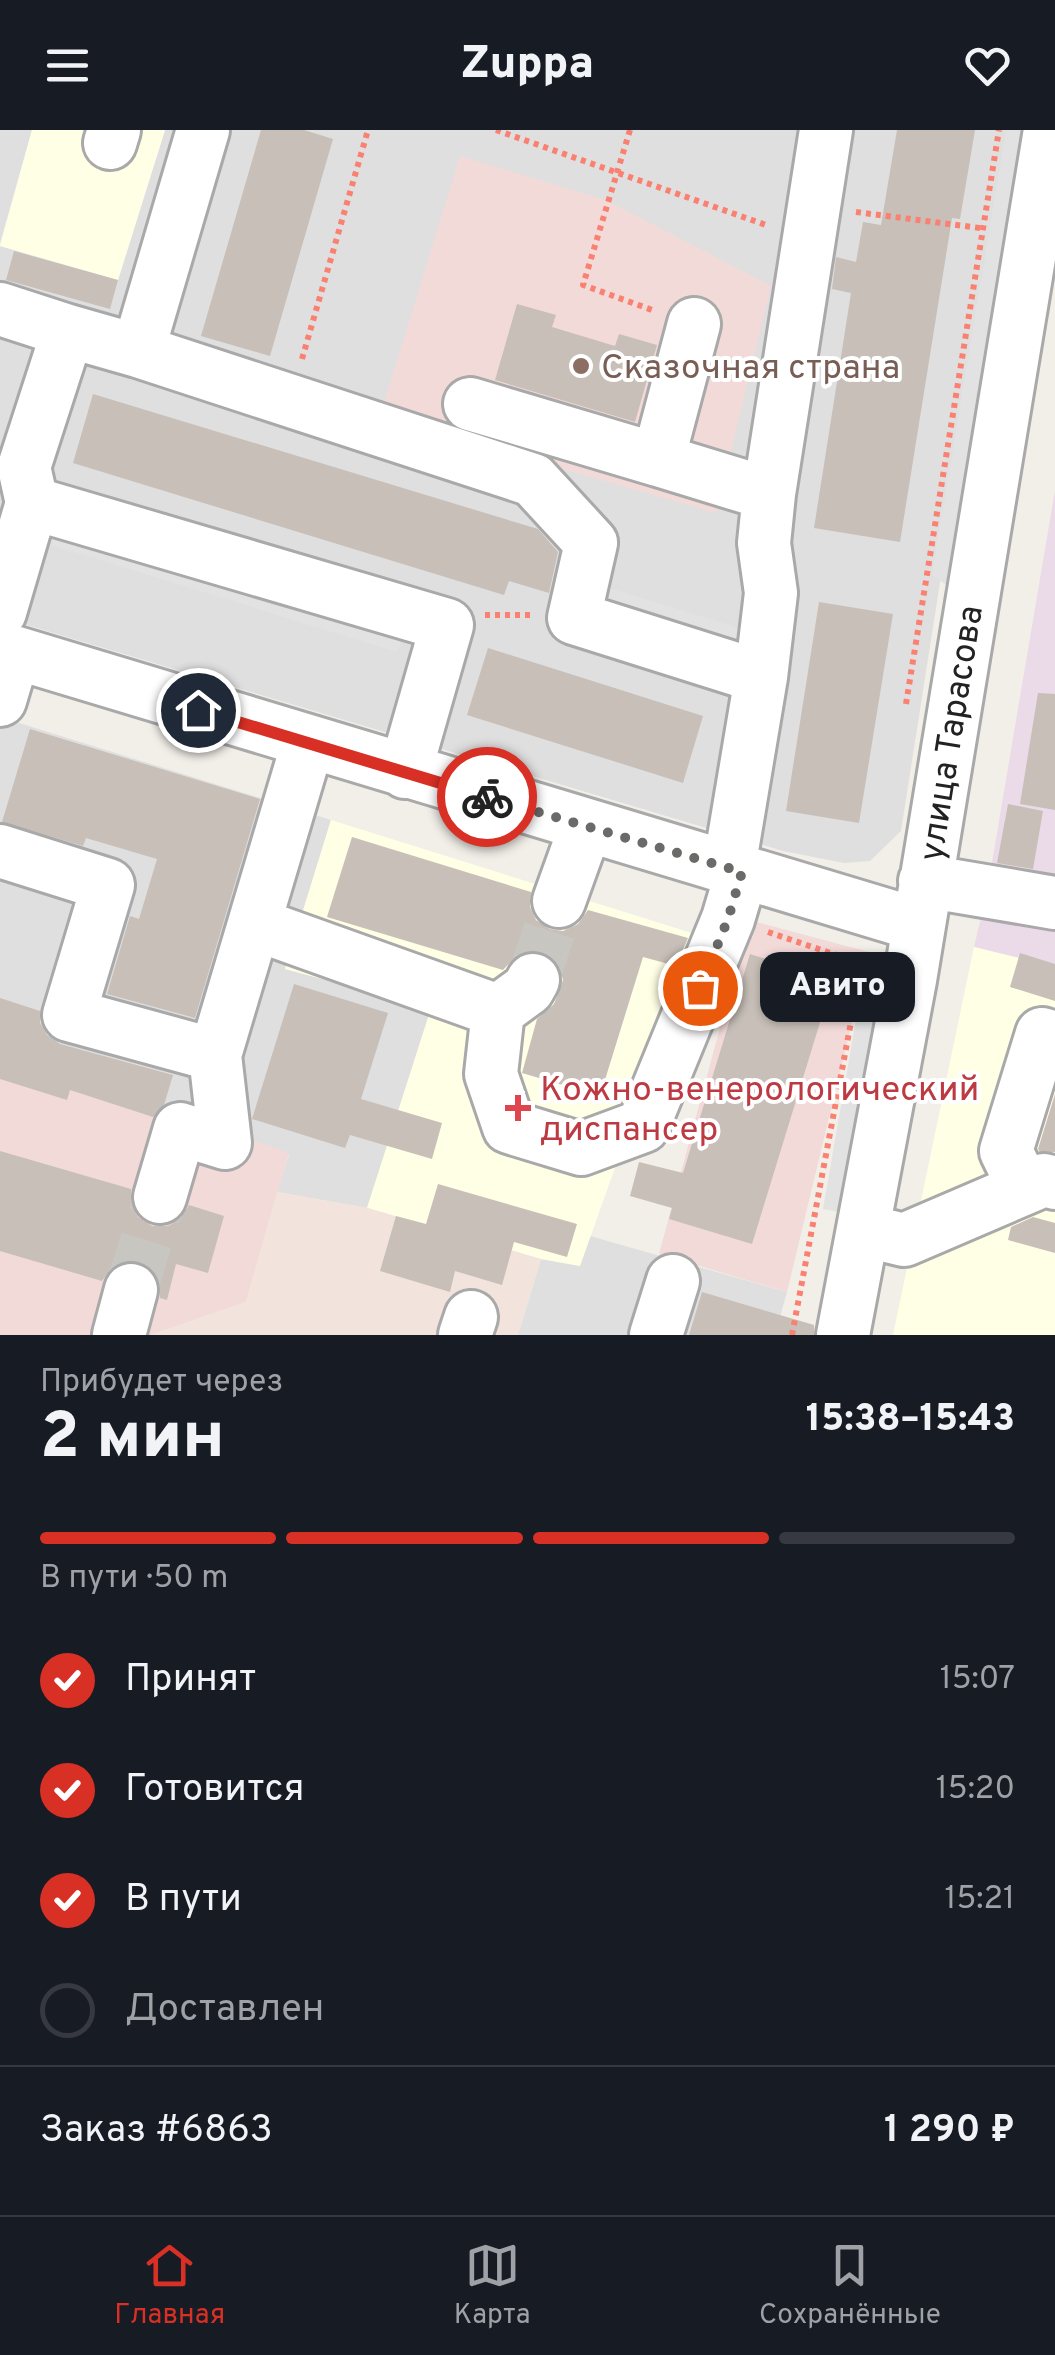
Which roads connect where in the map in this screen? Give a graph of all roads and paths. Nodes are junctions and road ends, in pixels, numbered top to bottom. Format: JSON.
{"nodes":[{"id":1,"x":203,"y":130,"type":"edge"},
{"id":2,"x":368,"y":130,"type":"edge"},
{"id":3,"x":496,"y":130,"type":"edge"},
{"id":4,"x":630,"y":130,"type":"edge"},
{"id":5,"x":826,"y":130,"type":"edge"},
{"id":6,"x":999,"y":130,"type":"edge"},
{"id":7,"x":1050,"y":130,"type":"edge"},
{"id":8,"x":616,"y":174,"type":"junction"},
{"id":9,"x":812,"y":224,"type":"junction"},
{"id":10,"x":980,"y":228,"type":"junction"},
{"id":11,"x":1039,"y":290,"type":"edge"},
{"id":12,"x":0,"y":309,"type":"edge"},
{"id":13,"x":694,"y":324,"type":"joint"},
{"id":14,"x":68,"y":331,"type":"junction"},
{"id":15,"x":138,"y":350,"type":"junction"},
{"id":16,"x":290,"y":402,"type":"junction"},
{"id":17,"x":470,"y":404,"type":"dead end"},
{"id":18,"x":658,"y":460,"type":"junction"},
{"id":19,"x":19,"y":476,"type":"edge"},
{"id":20,"x":770,"y":494,"type":"junction"},
{"id":21,"x":574,"y":618,"type":"junction"},
{"id":22,"x":447,"y":625,"type":"junction"},
{"id":23,"x":4,"y":653,"type":"edge"},
{"id":24,"x":761,"y":677,"type":"junction"},
{"id":25,"x":904,"y":716,"type":"dead end"},
{"id":26,"x":308,"y":744,"type":"junction"},
{"id":27,"x":405,"y":772,"type":"junction"},
{"id":28,"x":586,"y":826,"type":"junction"},
{"id":29,"x":0,"y":850,"type":"edge"},
{"id":30,"x":735,"y":870,"type":"junction"},
{"id":31,"x":559,"y":901,"type":"tunnel mouth"},
{"id":32,"x":1055,"y":903,"type":"edge"},
{"id":33,"x":906,"y":906,"type":"junction"},
{"id":34,"x":255,"y":924,"type":"junction"},
{"id":35,"x":1055,"y":1038,"type":"edge"},
{"id":36,"x":215,"y":1055,"type":"junction"},
{"id":37,"x":1039,"y":1186,"type":"edge"},
{"id":38,"x":160,"y":1197,"type":"tunnel mouth"},
{"id":39,"x":863,"y":1230,"type":"junction"},
{"id":40,"x":673,"y":1281,"type":"dead end"},
{"id":41,"x":656,"y":1335,"type":"edge"},
{"id":42,"x":792,"y":1335,"type":"edge"},
{"id":43,"x":843,"y":1335,"type":"edge"}],
"edges":[{"from":1,"to":15,"type":"street"},
{"from":2,"to":16,"type":"path"},
{"from":3,"to":8,"type":"path"},
{"from":4,"to":8,"type":"path"},
{"from":5,"to":9,"type":"street"},
{"from":6,"to":10,"type":"path"},
{"from":7,"to":11,"type":"street","name":"улица Тарасова"},
{"from":8,"to":9,"type":"path"},
{"from":8,"to":13,"type":"path"},
{"from":9,"to":10,"type":"path"},
{"from":9,"to":20,"type":"street"},
{"from":10,"to":25,"type":"path"},
{"from":11,"to":33,"type":"street","name":"улица Тарасова"},
{"from":12,"to":14,"type":"street"},
{"from":13,"to":18,"type":"street"},
{"from":14,"to":15,"type":"street"},
{"from":14,"to":19,"type":"street"},
{"from":15,"to":16,"type":"street"},
{"from":16,"to":21,"type":"street"},
{"from":17,"to":18,"type":"street"},
{"from":18,"to":20,"type":"street"},
{"from":19,"to":22,"type":"street"},
{"from":19,"to":23,"type":"street"},
{"from":20,"to":24,"type":"street"},
{"from":21,"to":22,"type":"path"},
{"from":21,"to":24,"type":"street"},
{"from":22,"to":27,"type":"street"},
{"from":23,"to":26,"type":"street"},
{"from":24,"to":30,"type":"street"},
{"from":26,"to":27,"type":"street"},
{"from":26,"to":34,"type":"street"},
{"from":27,"to":28,"type":"street"},
{"from":28,"to":30,"type":"street"},
{"from":28,"to":31,"type":"street"},
{"from":29,"to":36,"type":"street"},
{"from":30,"to":33,"type":"street"},
{"from":30,"to":34,"type":"street"},
{"from":32,"to":33,"type":"street"},
{"from":33,"to":39,"type":"street","name":"улица Тарасова"},
{"from":33,"to":42,"type":"path"},
{"from":34,"to":36,"type":"street"},
{"from":35,"to":37,"type":"street"},
{"from":36,"to":38,"type":"street"},
{"from":37,"to":39,"type":"street"},
{"from":39,"to":43,"type":"street","name":"улица Тарасова"},
{"from":40,"to":41,"type":"street"}]}
